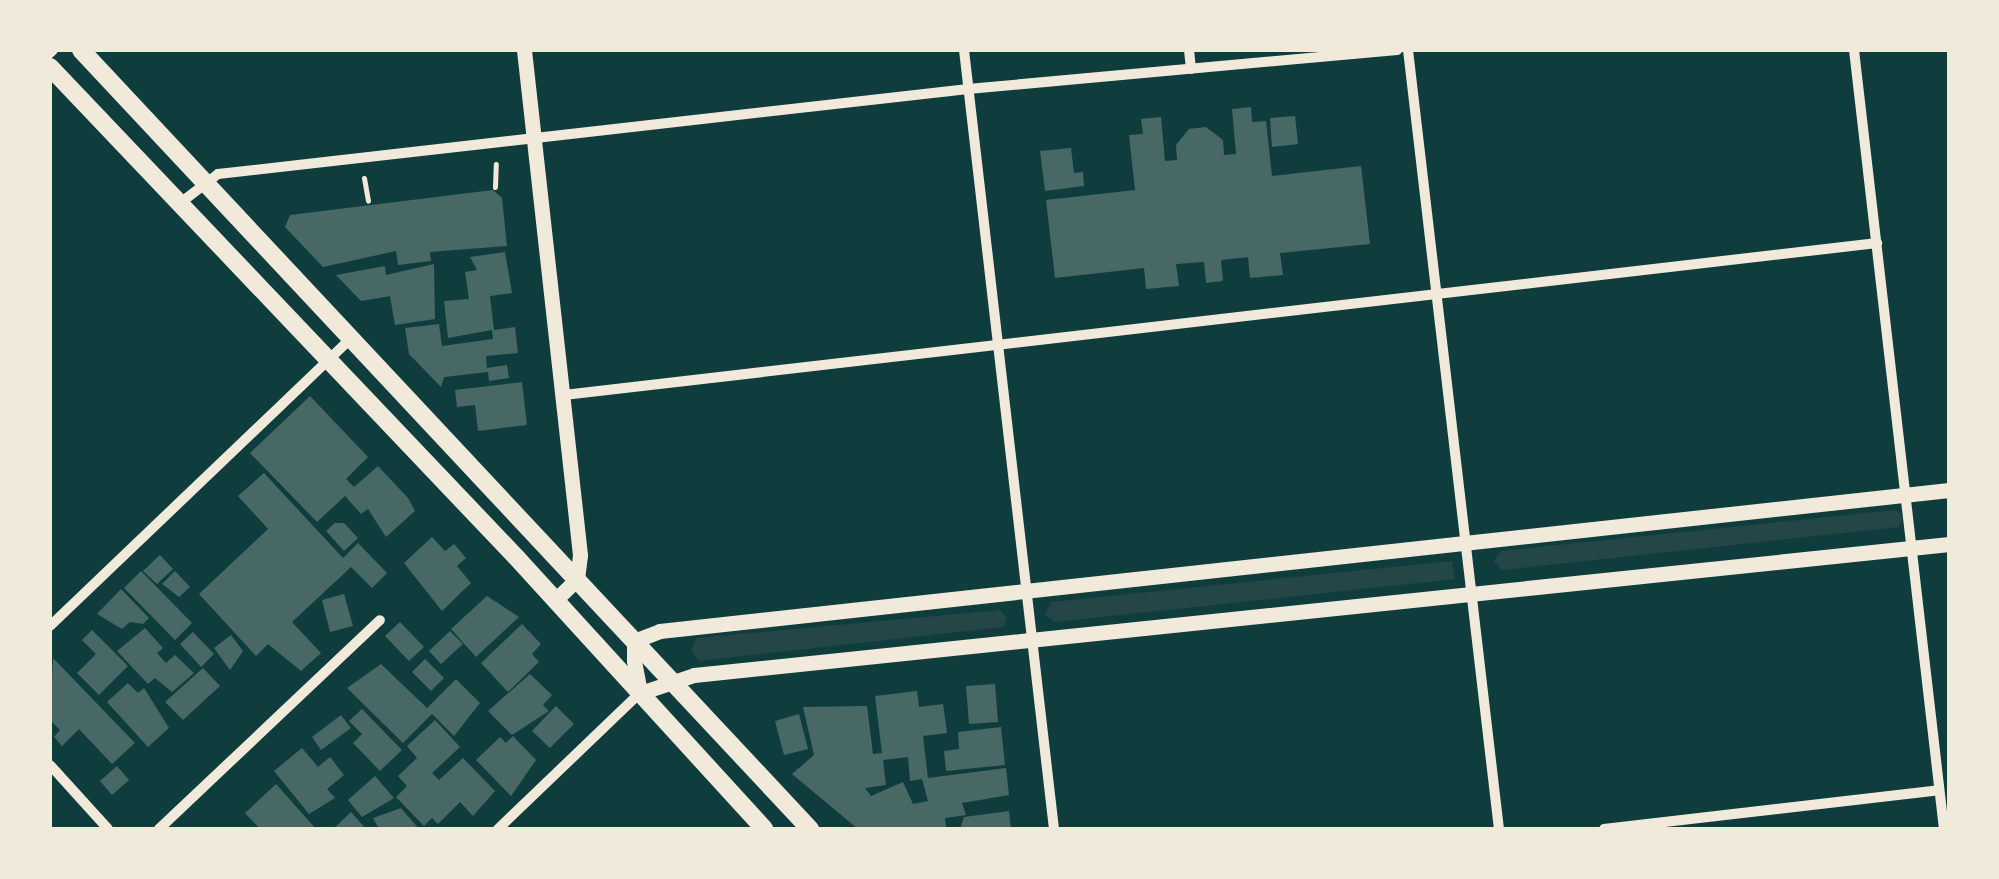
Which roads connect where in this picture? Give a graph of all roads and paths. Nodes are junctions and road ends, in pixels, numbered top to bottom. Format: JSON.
{"nodes":[{"id":1,"x":81,"y":50,"type":"edge"},
{"id":2,"x":524,"y":50,"type":"edge"},
{"id":3,"x":964,"y":50,"type":"edge"},
{"id":4,"x":1189,"y":50,"type":"edge"},
{"id":5,"x":1397,"y":50,"type":"edge"},
{"id":6,"x":1408,"y":50,"type":"edge"},
{"id":7,"x":1854,"y":50,"type":"edge"},
{"id":8,"x":50,"y":68,"type":"edge"},
{"id":9,"x":1190,"y":68,"type":"junction"},
{"id":10,"x":968,"y":90,"type":"junction"},
{"id":11,"x":534,"y":139,"type":"junction"},
{"id":12,"x":496,"y":164,"type":"dead end"},
{"id":13,"x":364,"y":178,"type":"dead end"},
{"id":14,"x":203,"y":180,"type":"junction"},
{"id":15,"x":495,"y":187,"type":"dead end"},
{"id":16,"x":368,"y":201,"type":"dead end"},
{"id":17,"x":179,"y":204,"type":"junction"},
{"id":18,"x":1877,"y":243,"type":"junction"},
{"id":19,"x":1436,"y":292,"type":"junction"},
{"id":20,"x":352,"y":337,"type":"junction"},
{"id":21,"x":999,"y":340,"type":"junction"},
{"id":22,"x":326,"y":362,"type":"junction"},
{"id":23,"x":564,"y":395,"type":"junction"},
{"id":24,"x":1949,"y":490,"type":"edge"},
{"id":25,"x":1905,"y":495,"type":"junction"},
{"id":26,"x":1465,"y":544,"type":"junction"},
{"id":27,"x":1949,"y":544,"type":"edge"},
{"id":28,"x":1911,"y":548,"type":"junction"},
{"id":29,"x":577,"y":579,"type":"junction"},
{"id":30,"x":1028,"y":592,"type":"junction"},
{"id":31,"x":1471,"y":598,"type":"junction"},
{"id":32,"x":555,"y":600,"type":"junction"},
{"id":33,"x":380,"y":620,"type":"dead end"},
{"id":34,"x":50,"y":626,"type":"edge"},
{"id":35,"x":634,"y":641,"type":"junction"},
{"id":36,"x":1033,"y":643,"type":"junction"},
{"id":37,"x":672,"y":681,"type":"junction"},
{"id":38,"x":640,"y":693,"type":"junction"},
{"id":39,"x":50,"y":765,"type":"edge"},
{"id":40,"x":1940,"y":790,"type":"junction"},
{"id":41,"x":108,"y":829,"type":"edge"},
{"id":42,"x":160,"y":829,"type":"edge"},
{"id":43,"x":498,"y":829,"type":"edge"},
{"id":44,"x":764,"y":829,"type":"edge"},
{"id":45,"x":810,"y":829,"type":"edge"},
{"id":46,"x":1054,"y":829,"type":"edge"},
{"id":47,"x":1499,"y":829,"type":"edge"},
{"id":48,"x":1604,"y":829,"type":"edge"},
{"id":49,"x":1944,"y":829,"type":"edge"}],
"edges":[{"from":1,"to":14,"type":"main road"},
{"from":2,"to":11,"type":"street"},
{"from":3,"to":10,"type":"street"},
{"from":4,"to":9,"type":"street"},
{"from":5,"to":9,"type":"street"},
{"from":6,"to":19,"type":"street"},
{"from":7,"to":18,"type":"street"},
{"from":8,"to":17,"type":"main road"},
{"from":9,"to":10,"type":"street"},
{"from":10,"to":11,"type":"street"},
{"from":10,"to":21,"type":"street"},
{"from":11,"to":14,"type":"street"},
{"from":11,"to":23,"type":"street"},
{"from":12,"to":15,"type":"path"},
{"from":13,"to":16,"type":"path"},
{"from":14,"to":17,"type":"street"},
{"from":14,"to":20,"type":"main road"},
{"from":17,"to":22,"type":"main road"},
{"from":18,"to":19,"type":"street"},
{"from":18,"to":25,"type":"street"},
{"from":19,"to":21,"type":"street"},
{"from":19,"to":26,"type":"street"},
{"from":20,"to":22,"type":"street"},
{"from":20,"to":29,"type":"main road"},
{"from":21,"to":23,"type":"street"},
{"from":21,"to":30,"type":"street"},
{"from":22,"to":32,"type":"main road"},
{"from":22,"to":34,"type":"street"},
{"from":23,"to":29,"type":"street"},
{"from":24,"to":25,"type":"street"},
{"from":25,"to":26,"type":"street"},
{"from":25,"to":28,"type":"street"},
{"from":26,"to":30,"type":"street"},
{"from":26,"to":31,"type":"street"},
{"from":27,"to":28,"type":"street"},
{"from":28,"to":31,"type":"street"},
{"from":28,"to":40,"type":"street"},
{"from":29,"to":32,"type":"street"},
{"from":29,"to":35,"type":"main road"},
{"from":30,"to":35,"type":"street"},
{"from":30,"to":36,"type":"street"},
{"from":31,"to":36,"type":"street"},
{"from":31,"to":47,"type":"street"},
{"from":32,"to":38,"type":"main road"},
{"from":33,"to":42,"type":"street"},
{"from":35,"to":37,"type":"main road"},
{"from":35,"to":38,"type":"street"},
{"from":36,"to":37,"type":"street"},
{"from":36,"to":46,"type":"street"},
{"from":37,"to":38,"type":"street"},
{"from":37,"to":45,"type":"main road"},
{"from":38,"to":43,"type":"street"},
{"from":38,"to":44,"type":"main road"},
{"from":39,"to":41,"type":"street"},
{"from":40,"to":48,"type":"street"},
{"from":40,"to":49,"type":"street"}]}
